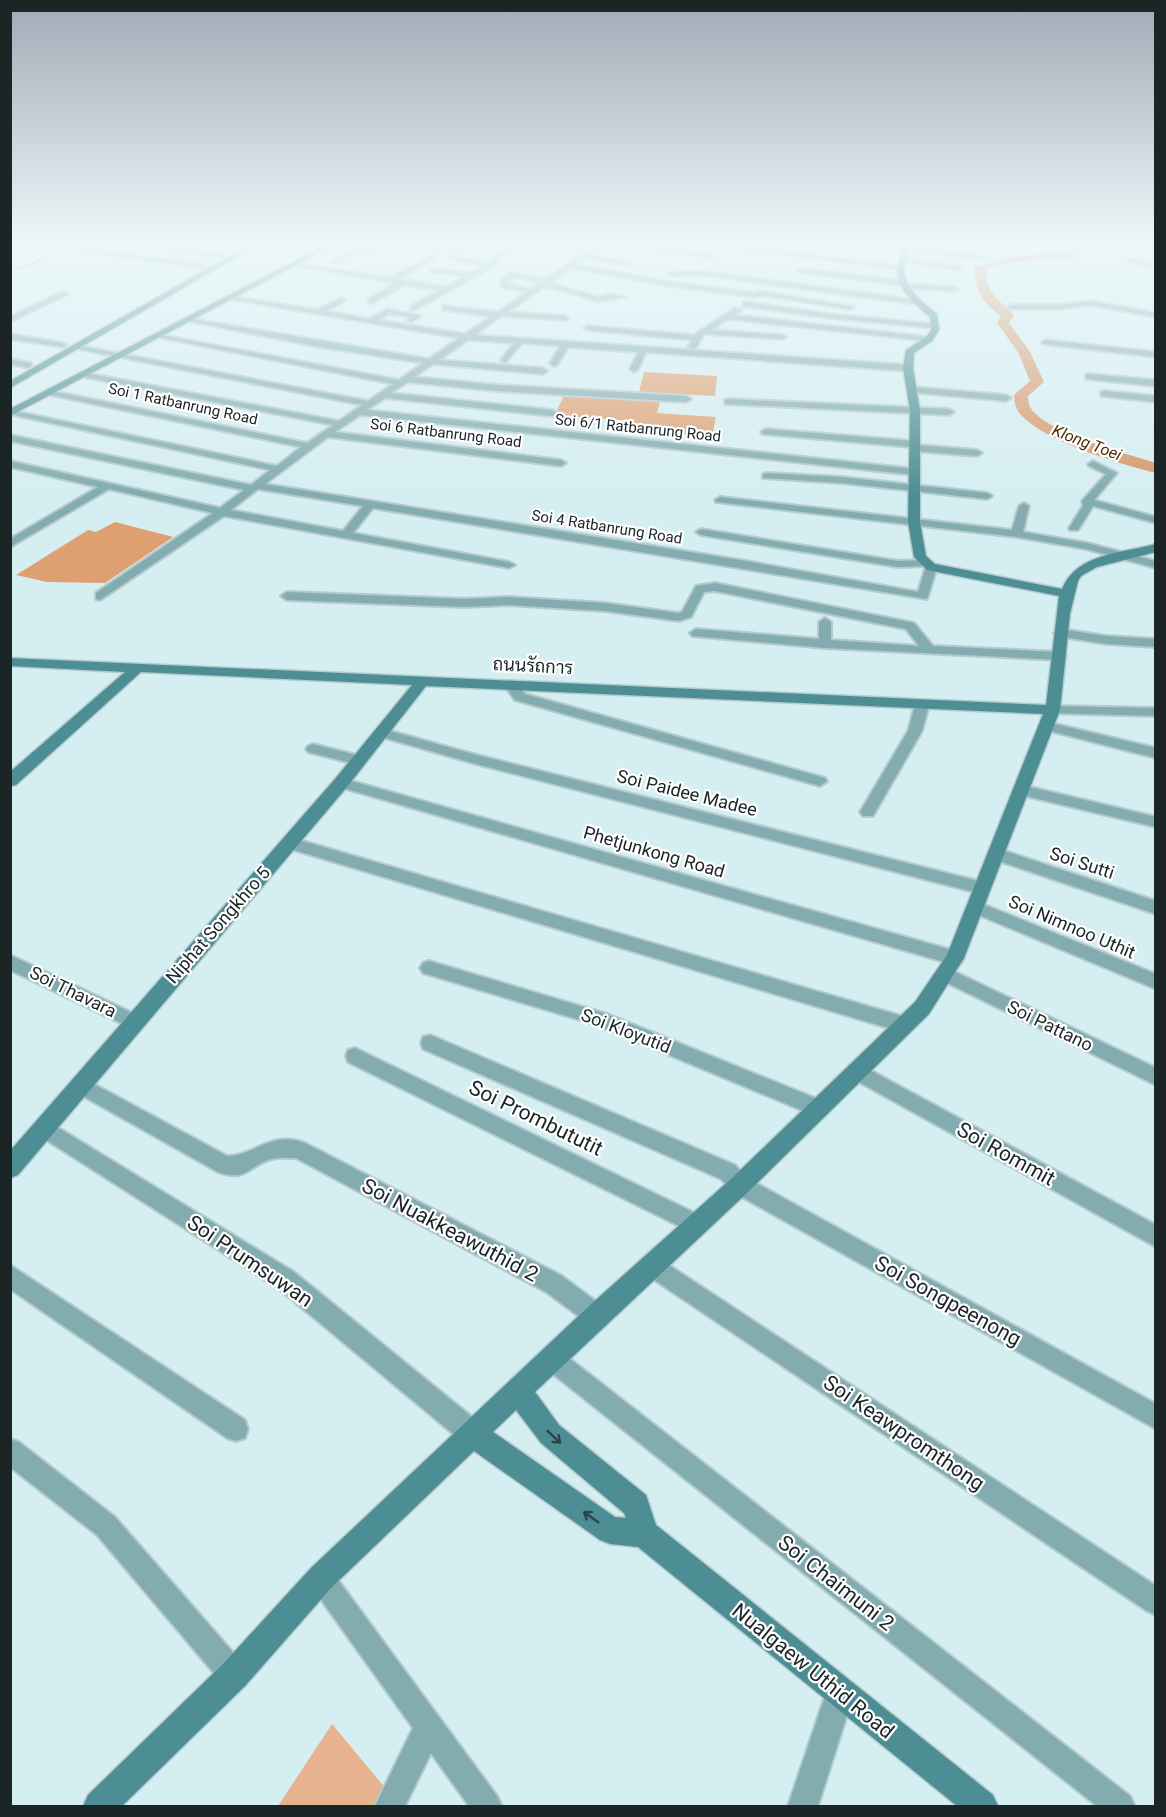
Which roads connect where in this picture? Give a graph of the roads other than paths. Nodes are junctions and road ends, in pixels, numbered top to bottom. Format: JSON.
{"nodes":[{"id":1,"x":94,"y":327,"type":"edge"},
{"id":2,"x":113,"y":327,"type":"edge"},
{"id":3,"x":174,"y":327,"type":"edge"},
{"id":4,"x":226,"y":327,"type":"edge"},
{"id":5,"x":430,"y":327,"type":"edge"},
{"id":6,"x":481,"y":327,"type":"edge"},
{"id":7,"x":715,"y":327,"type":"edge"},
{"id":8,"x":818,"y":327,"type":"edge"},
{"id":9,"x":934,"y":327,"type":"edge"},
{"id":10,"x":588,"y":328,"type":"dead end"},
{"id":11,"x":466,"y":332,"type":"junction"},
{"id":12,"x":533,"y":334,"type":"dead end"},
{"id":13,"x":10,"y":336,"type":"edge"},
{"id":14,"x":156,"y":336,"type":"junction"},
{"id":15,"x":782,"y":337,"type":"dead end"},
{"id":16,"x":698,"y":338,"type":"junction"},
{"id":17,"x":929,"y":339,"type":"junction"},
{"id":18,"x":523,"y":341,"type":"junction"},
{"id":19,"x":1046,"y":342,"type":"dead end"},
{"id":20,"x":565,"y":344,"type":"junction"},
{"id":21,"x":62,"y":345,"type":"junction"},
{"id":22,"x":78,"y":347,"type":"junction"},
{"id":23,"x":768,"y":349,"type":"dead end"},
{"id":24,"x":643,"y":350,"type":"junction"},
{"id":25,"x":122,"y":354,"type":"junction"},
{"id":26,"x":688,"y":354,"type":"junction"},
{"id":27,"x":1155,"y":355,"type":"edge"},
{"id":28,"x":505,"y":360,"type":"dead end"},
{"id":29,"x":10,"y":361,"type":"edge"},
{"id":30,"x":431,"y":362,"type":"junction"},
{"id":31,"x":554,"y":363,"type":"dead end"},
{"id":32,"x":28,"y":365,"type":"junction"},
{"id":33,"x":908,"y":368,"type":"junction"},
{"id":34,"x":634,"y":369,"type":"dead end"},
{"id":35,"x":543,"y":371,"type":"dead end"},
{"id":36,"x":10,"y":374,"type":"edge"},
{"id":37,"x":84,"y":374,"type":"junction"},
{"id":38,"x":1089,"y":377,"type":"dead end"},
{"id":39,"x":404,"y":381,"type":"junction"},
{"id":40,"x":1155,"y":383,"type":"edge"},
{"id":41,"x":10,"y":386,"type":"edge"},
{"id":42,"x":912,"y":390,"type":"junction"},
{"id":43,"x":50,"y":392,"type":"junction"},
{"id":44,"x":1104,"y":394,"type":"dead end"},
{"id":45,"x":383,"y":395,"type":"junction"},
{"id":46,"x":1006,"y":398,"type":"dead end"},
{"id":47,"x":686,"y":399,"type":"dead end"},
{"id":48,"x":1155,"y":399,"type":"edge"},
{"id":49,"x":728,"y":402,"type":"dead end"},
{"id":50,"x":370,"y":404,"type":"junction"},
{"id":51,"x":915,"y":410,"type":"junction"},
{"id":52,"x":358,"y":412,"type":"junction"},
{"id":53,"x":949,"y":412,"type":"dead end"},
{"id":54,"x":12,"y":413,"type":"edge"},
{"id":55,"x":552,"y":413,"type":"dead end"},
{"id":56,"x":341,"y":424,"type":"junction"},
{"id":57,"x":766,"y":432,"type":"dead end"},
{"id":58,"x":327,"y":434,"type":"junction"},
{"id":59,"x":10,"y":438,"type":"edge"},
{"id":60,"x":155,"y":442,"type":"junction"},
{"id":61,"x":309,"y":446,"type":"junction"},
{"id":62,"x":914,"y":446,"type":"junction"},
{"id":63,"x":978,"y":453,"type":"dead end"},
{"id":64,"x":124,"y":462,"type":"junction"},
{"id":65,"x":561,"y":463,"type":"dead end"},
{"id":66,"x":10,"y":464,"type":"edge"},
{"id":67,"x":1093,"y":464,"type":"dead end"},
{"id":68,"x":278,"y":470,"type":"junction"},
{"id":69,"x":915,"y":472,"type":"junction"},
{"id":70,"x":767,"y":476,"type":"dead end"},
{"id":71,"x":107,"y":486,"type":"junction"},
{"id":72,"x":255,"y":487,"type":"junction"},
{"id":73,"x":916,"y":488,"type":"junction"},
{"id":74,"x":987,"y":496,"type":"dead end"},
{"id":75,"x":720,"y":500,"type":"dead end"},
{"id":76,"x":1087,"y":501,"type":"junction"},
{"id":77,"x":371,"y":504,"type":"junction"},
{"id":78,"x":1024,"y":506,"type":"dead end"},
{"id":79,"x":222,"y":512,"type":"junction"},
{"id":80,"x":1155,"y":520,"type":"edge"},
{"id":81,"x":914,"y":522,"type":"junction"},
{"id":82,"x":1074,"y":528,"type":"dead end"},
{"id":83,"x":701,"y":532,"type":"dead end"},
{"id":84,"x":346,"y":534,"type":"junction"},
{"id":85,"x":1017,"y":534,"type":"junction"},
{"id":86,"x":10,"y":544,"type":"edge"},
{"id":87,"x":1154,"y":549,"type":"edge"},
{"id":88,"x":1120,"y":556,"type":"junction"},
{"id":89,"x":509,"y":565,"type":"dead end"},
{"id":90,"x":928,"y":565,"type":"junction"},
{"id":91,"x":1155,"y":565,"type":"edge"},
{"id":92,"x":1067,"y":594,"type":"junction"},
{"id":93,"x":100,"y":596,"type":"dead end"},
{"id":94,"x":287,"y":596,"type":"dead end"},
{"id":95,"x":825,"y":622,"type":"dead end"},
{"id":96,"x":696,"y":633,"type":"dead end"},
{"id":97,"x":1060,"y":633,"type":"junction"},
{"id":98,"x":1155,"y":643,"type":"edge"},
{"id":99,"x":825,"y":644,"type":"junction"},
{"id":100,"x":928,"y":648,"type":"junction"},
{"id":101,"x":1060,"y":656,"type":"junction"},
{"id":102,"x":11,"y":662,"type":"edge"},
{"id":103,"x":136,"y":669,"type":"junction"},
{"id":104,"x":423,"y":680,"type":"junction"},
{"id":105,"x":511,"y":685,"type":"junction"},
{"id":106,"x":922,"y":705,"type":"junction"},
{"id":107,"x":1155,"y":712,"type":"edge"},
{"id":108,"x":1050,"y":718,"type":"junction"},
{"id":109,"x":383,"y":733,"type":"junction"},
{"id":110,"x":312,"y":749,"type":"dead end"},
{"id":111,"x":1155,"y":753,"type":"edge"},
{"id":112,"x":359,"y":760,"type":"junction"},
{"id":113,"x":10,"y":781,"type":"edge"},
{"id":114,"x":820,"y":781,"type":"dead end"},
{"id":115,"x":342,"y":783,"type":"junction"},
{"id":116,"x":1022,"y":790,"type":"junction"},
{"id":117,"x":868,"y":812,"type":"dead end"},
{"id":118,"x":1155,"y":822,"type":"edge"},
{"id":119,"x":289,"y":843,"type":"junction"},
{"id":120,"x":996,"y":854,"type":"junction"},
{"id":121,"x":978,"y":897,"type":"junction"},
{"id":122,"x":1155,"y":908,"type":"edge"},
{"id":123,"x":10,"y":962,"type":"edge"},
{"id":124,"x":950,"y":966,"type":"junction"},
{"id":125,"x":429,"y":968,"type":"dead end"},
{"id":126,"x":1155,"y":982,"type":"edge"},
{"id":127,"x":135,"y":1022,"type":"junction"},
{"id":128,"x":905,"y":1025,"type":"junction"},
{"id":129,"x":430,"y":1043,"type":"dead end"},
{"id":130,"x":355,"y":1056,"type":"dead end"},
{"id":131,"x":857,"y":1071,"type":"junction"},
{"id":132,"x":1155,"y":1077,"type":"edge"},
{"id":133,"x":81,"y":1085,"type":"junction"},
{"id":134,"x":818,"y":1108,"type":"junction"},
{"id":135,"x":44,"y":1128,"type":"junction"},
{"id":136,"x":10,"y":1168,"type":"edge"},
{"id":137,"x":740,"y":1185,"type":"junction"},
{"id":138,"x":696,"y":1224,"type":"junction"},
{"id":139,"x":1155,"y":1238,"type":"edge"},
{"id":140,"x":652,"y":1265,"type":"junction"},
{"id":141,"x":10,"y":1276,"type":"edge"},
{"id":142,"x":597,"y":1316,"type":"junction"},
{"id":143,"x":552,"y":1359,"type":"junction"},
{"id":144,"x":518,"y":1391,"type":"junction"},
{"id":145,"x":1155,"y":1417,"type":"edge"},
{"id":146,"x":236,"y":1429,"type":"dead end"},
{"id":147,"x":473,"y":1434,"type":"junction"},
{"id":148,"x":10,"y":1452,"type":"edge"},
{"id":149,"x":645,"y":1534,"type":"junction"},
{"id":150,"x":321,"y":1578,"type":"junction"},
{"id":151,"x":1155,"y":1602,"type":"edge"},
{"id":152,"x":234,"y":1675,"type":"junction"},
{"id":153,"x":840,"y":1693,"type":"junction"},
{"id":154,"x":429,"y":1726,"type":"junction"},
{"id":155,"x":99,"y":1806,"type":"edge"},
{"id":156,"x":390,"y":1806,"type":"edge"},
{"id":157,"x":487,"y":1806,"type":"edge"},
{"id":158,"x":803,"y":1806,"type":"edge"},
{"id":159,"x":982,"y":1806,"type":"edge"},
{"id":160,"x":1120,"y":1806,"type":"edge"}],
"edges":[{"from":1,"to":21,"type":"street"},
{"from":2,"to":22,"type":"street"},
{"from":3,"to":14,"type":"street"},
{"from":4,"to":30,"type":"street"},
{"from":5,"to":11,"type":"street"},
{"from":6,"to":11,"type":"street"},
{"from":7,"to":16,"type":"street"},
{"from":8,"to":17,"type":"street"},
{"from":9,"to":17,"type":"street"},
{"from":10,"to":16,"type":"street"},
{"from":11,"to":18,"type":"street"},
{"from":11,"to":30,"type":"street"},
{"from":12,"to":18,"type":"street"},
{"from":13,"to":21,"type":"street"},
{"from":14,"to":25,"type":"street"},
{"from":14,"to":39,"type":"street"},
{"from":15,"to":16,"type":"street"},
{"from":16,"to":23,"type":"street"},
{"from":16,"to":26,"type":"street"},
{"from":17,"to":33,"type":"street"},
{"from":18,"to":20,"type":"street"},
{"from":18,"to":28,"type":"street"},
{"from":19,"to":27,"type":"street"},
{"from":20,"to":24,"type":"street"},
{"from":20,"to":31,"type":"street"},
{"from":21,"to":32,"type":"street"},
{"from":22,"to":25,"type":"street"},
{"from":22,"to":41,"type":"street"},
{"from":24,"to":26,"type":"street"},
{"from":24,"to":34,"type":"street"},
{"from":25,"to":37,"type":"street"},
{"from":25,"to":50,"type":"street"},
{"from":26,"to":33,"type":"street"},
{"from":29,"to":32,"type":"street"},
{"from":30,"to":35,"type":"street"},
{"from":30,"to":39,"type":"street"},
{"from":32,"to":36,"type":"street"},
{"from":33,"to":42,"type":"street"},
{"from":37,"to":43,"type":"street"},
{"from":37,"to":56,"type":"street"},
{"from":38,"to":40,"type":"street"},
{"from":39,"to":45,"type":"street"},
{"from":39,"to":47,"type":"street"},
{"from":42,"to":46,"type":"street"},
{"from":42,"to":51,"type":"street"},
{"from":43,"to":54,"type":"street"},
{"from":43,"to":61,"type":"street","name":"Soi 1 Ratbanrung Road"},
{"from":44,"to":48,"type":"street"},
{"from":45,"to":50,"type":"street"},
{"from":45,"to":55,"type":"street"},
{"from":49,"to":51,"type":"street"},
{"from":50,"to":52,"type":"street"},
{"from":51,"to":53,"type":"street"},
{"from":51,"to":62,"type":"street"},
{"from":52,"to":56,"type":"street"},
{"from":52,"to":69,"type":"street","name":"Soi 6/1 Ratbanrung Road"},
{"from":54,"to":60,"type":"street"},
{"from":56,"to":58,"type":"street"},
{"from":57,"to":62,"type":"street"},
{"from":58,"to":61,"type":"street"},
{"from":58,"to":65,"type":"street","name":"Soi 6 Ratbanrung Road"},
{"from":59,"to":64,"type":"street","name":"Soi 4 Ratbanrung Road"},
{"from":60,"to":64,"type":"street"},
{"from":60,"to":68,"type":"street"},
{"from":61,"to":68,"type":"street"},
{"from":62,"to":63,"type":"street"},
{"from":62,"to":69,"type":"street"},
{"from":64,"to":72,"type":"street","name":"Soi 4 Ratbanrung Road"},
{"from":66,"to":71,"type":"street"},
{"from":67,"to":76,"type":"street"},
{"from":68,"to":72,"type":"street"},
{"from":69,"to":73,"type":"street"},
{"from":70,"to":73,"type":"street"},
{"from":71,"to":79,"type":"street"},
{"from":71,"to":86,"type":"street"},
{"from":72,"to":77,"type":"street","name":"Soi 4 Ratbanrung Road"},
{"from":72,"to":79,"type":"street"},
{"from":73,"to":74,"type":"street"},
{"from":73,"to":81,"type":"street"},
{"from":75,"to":81,"type":"street"},
{"from":76,"to":80,"type":"street"},
{"from":76,"to":82,"type":"street"},
{"from":77,"to":84,"type":"street"},
{"from":77,"to":90,"type":"street","name":"Soi 4 Ratbanrung Road"},
{"from":78,"to":85,"type":"street"},
{"from":79,"to":84,"type":"street"},
{"from":79,"to":93,"type":"street"},
{"from":81,"to":85,"type":"street"},
{"from":81,"to":90,"type":"street"},
{"from":83,"to":90,"type":"street"},
{"from":84,"to":89,"type":"street"},
{"from":85,"to":88,"type":"street"},
{"from":87,"to":88,"type":"street"},
{"from":88,"to":91,"type":"street"},
{"from":88,"to":92,"type":"street"},
{"from":90,"to":92,"type":"street"},
{"from":92,"to":97,"type":"street"},
{"from":94,"to":100,"type":"street"},
{"from":95,"to":99,"type":"street"},
{"from":96,"to":99,"type":"street"},
{"from":97,"to":98,"type":"street"},
{"from":97,"to":101,"type":"street"},
{"from":99,"to":100,"type":"street"},
{"from":100,"to":101,"type":"street"},
{"from":101,"to":108,"type":"street"},
{"from":102,"to":103,"type":"street","name":"ถนนรัถการ"},
{"from":103,"to":104,"type":"street","name":"ถนนรัถการ"},
{"from":103,"to":113,"type":"street"},
{"from":104,"to":105,"type":"street","name":"ถนนรัถการ"},
{"from":104,"to":109,"type":"street","name":"Niphat Songkhro 5"},
{"from":105,"to":106,"type":"street","name":"ถนนรัถการ"},
{"from":105,"to":114,"type":"street"},
{"from":106,"to":108,"type":"street","name":"ถนนรัถการ"},
{"from":106,"to":117,"type":"street"},
{"from":107,"to":108,"type":"street"},
{"from":108,"to":111,"type":"street"},
{"from":108,"to":116,"type":"street"},
{"from":109,"to":112,"type":"street","name":"Niphat Songkhro 5"},
{"from":109,"to":121,"type":"street","name":"Soi Paidee Madee"},
{"from":110,"to":112,"type":"street"},
{"from":112,"to":115,"type":"street","name":"Niphat Songkhro 5"},
{"from":115,"to":119,"type":"street","name":"Niphat Songkhro 5"},
{"from":115,"to":124,"type":"street","name":"Phetjunkong Road"},
{"from":116,"to":118,"type":"street"},
{"from":116,"to":120,"type":"street"},
{"from":119,"to":127,"type":"street","name":"Niphat Songkhro 5"},
{"from":119,"to":128,"type":"street"},
{"from":120,"to":121,"type":"street"},
{"from":120,"to":122,"type":"street","name":"Soi Sutti"},
{"from":121,"to":124,"type":"street"},
{"from":121,"to":126,"type":"street","name":"Soi Nimnoo Uthit"},
{"from":123,"to":127,"type":"street","name":"Soi Thavara"},
{"from":124,"to":128,"type":"street"},
{"from":124,"to":132,"type":"street","name":"Soi Pattano"},
{"from":125,"to":134,"type":"street","name":"Soi Kloyutid"},
{"from":127,"to":133,"type":"street","name":"Niphat Songkhro 5"},
{"from":128,"to":131,"type":"street"},
{"from":129,"to":137,"type":"street","name":"Soi Songpeenong"},
{"from":130,"to":138,"type":"street","name":"Soi Prombututit"},
{"from":131,"to":134,"type":"street"},
{"from":131,"to":139,"type":"street","name":"Soi Rommit"},
{"from":133,"to":135,"type":"street","name":"Niphat Songkhro 5"},
{"from":133,"to":142,"type":"street","name":"Soi Nuakkeawuthid 2"},
{"from":134,"to":137,"type":"street"},
{"from":135,"to":136,"type":"street","name":"Niphat Songkhro 5"},
{"from":135,"to":147,"type":"street","name":"Soi Prumsuwan"},
{"from":137,"to":138,"type":"street"},
{"from":137,"to":145,"type":"street","name":"Soi Songpeenong"},
{"from":138,"to":140,"type":"street"},
{"from":140,"to":142,"type":"street"},
{"from":140,"to":151,"type":"street","name":"Soi Keawpromthong"},
{"from":141,"to":146,"type":"street"},
{"from":142,"to":143,"type":"street"},
{"from":143,"to":144,"type":"street"},
{"from":143,"to":160,"type":"street","name":"Soi Chaimuni 2"},
{"from":144,"to":147,"type":"street"},
{"from":144,"to":149,"type":"street","one_way":true},
{"from":149,"to":147,"type":"street","one_way":true},
{"from":147,"to":150,"type":"street"},
{"from":148,"to":152,"type":"street"},
{"from":149,"to":153,"type":"street","name":"Nualgaew Uthid Road"},
{"from":150,"to":152,"type":"street"},
{"from":150,"to":154,"type":"street"},
{"from":152,"to":155,"type":"street"},
{"from":153,"to":158,"type":"street"},
{"from":153,"to":159,"type":"street","name":"Nualgaew Uthid Road"},
{"from":154,"to":156,"type":"street"},
{"from":154,"to":157,"type":"street"}]}
